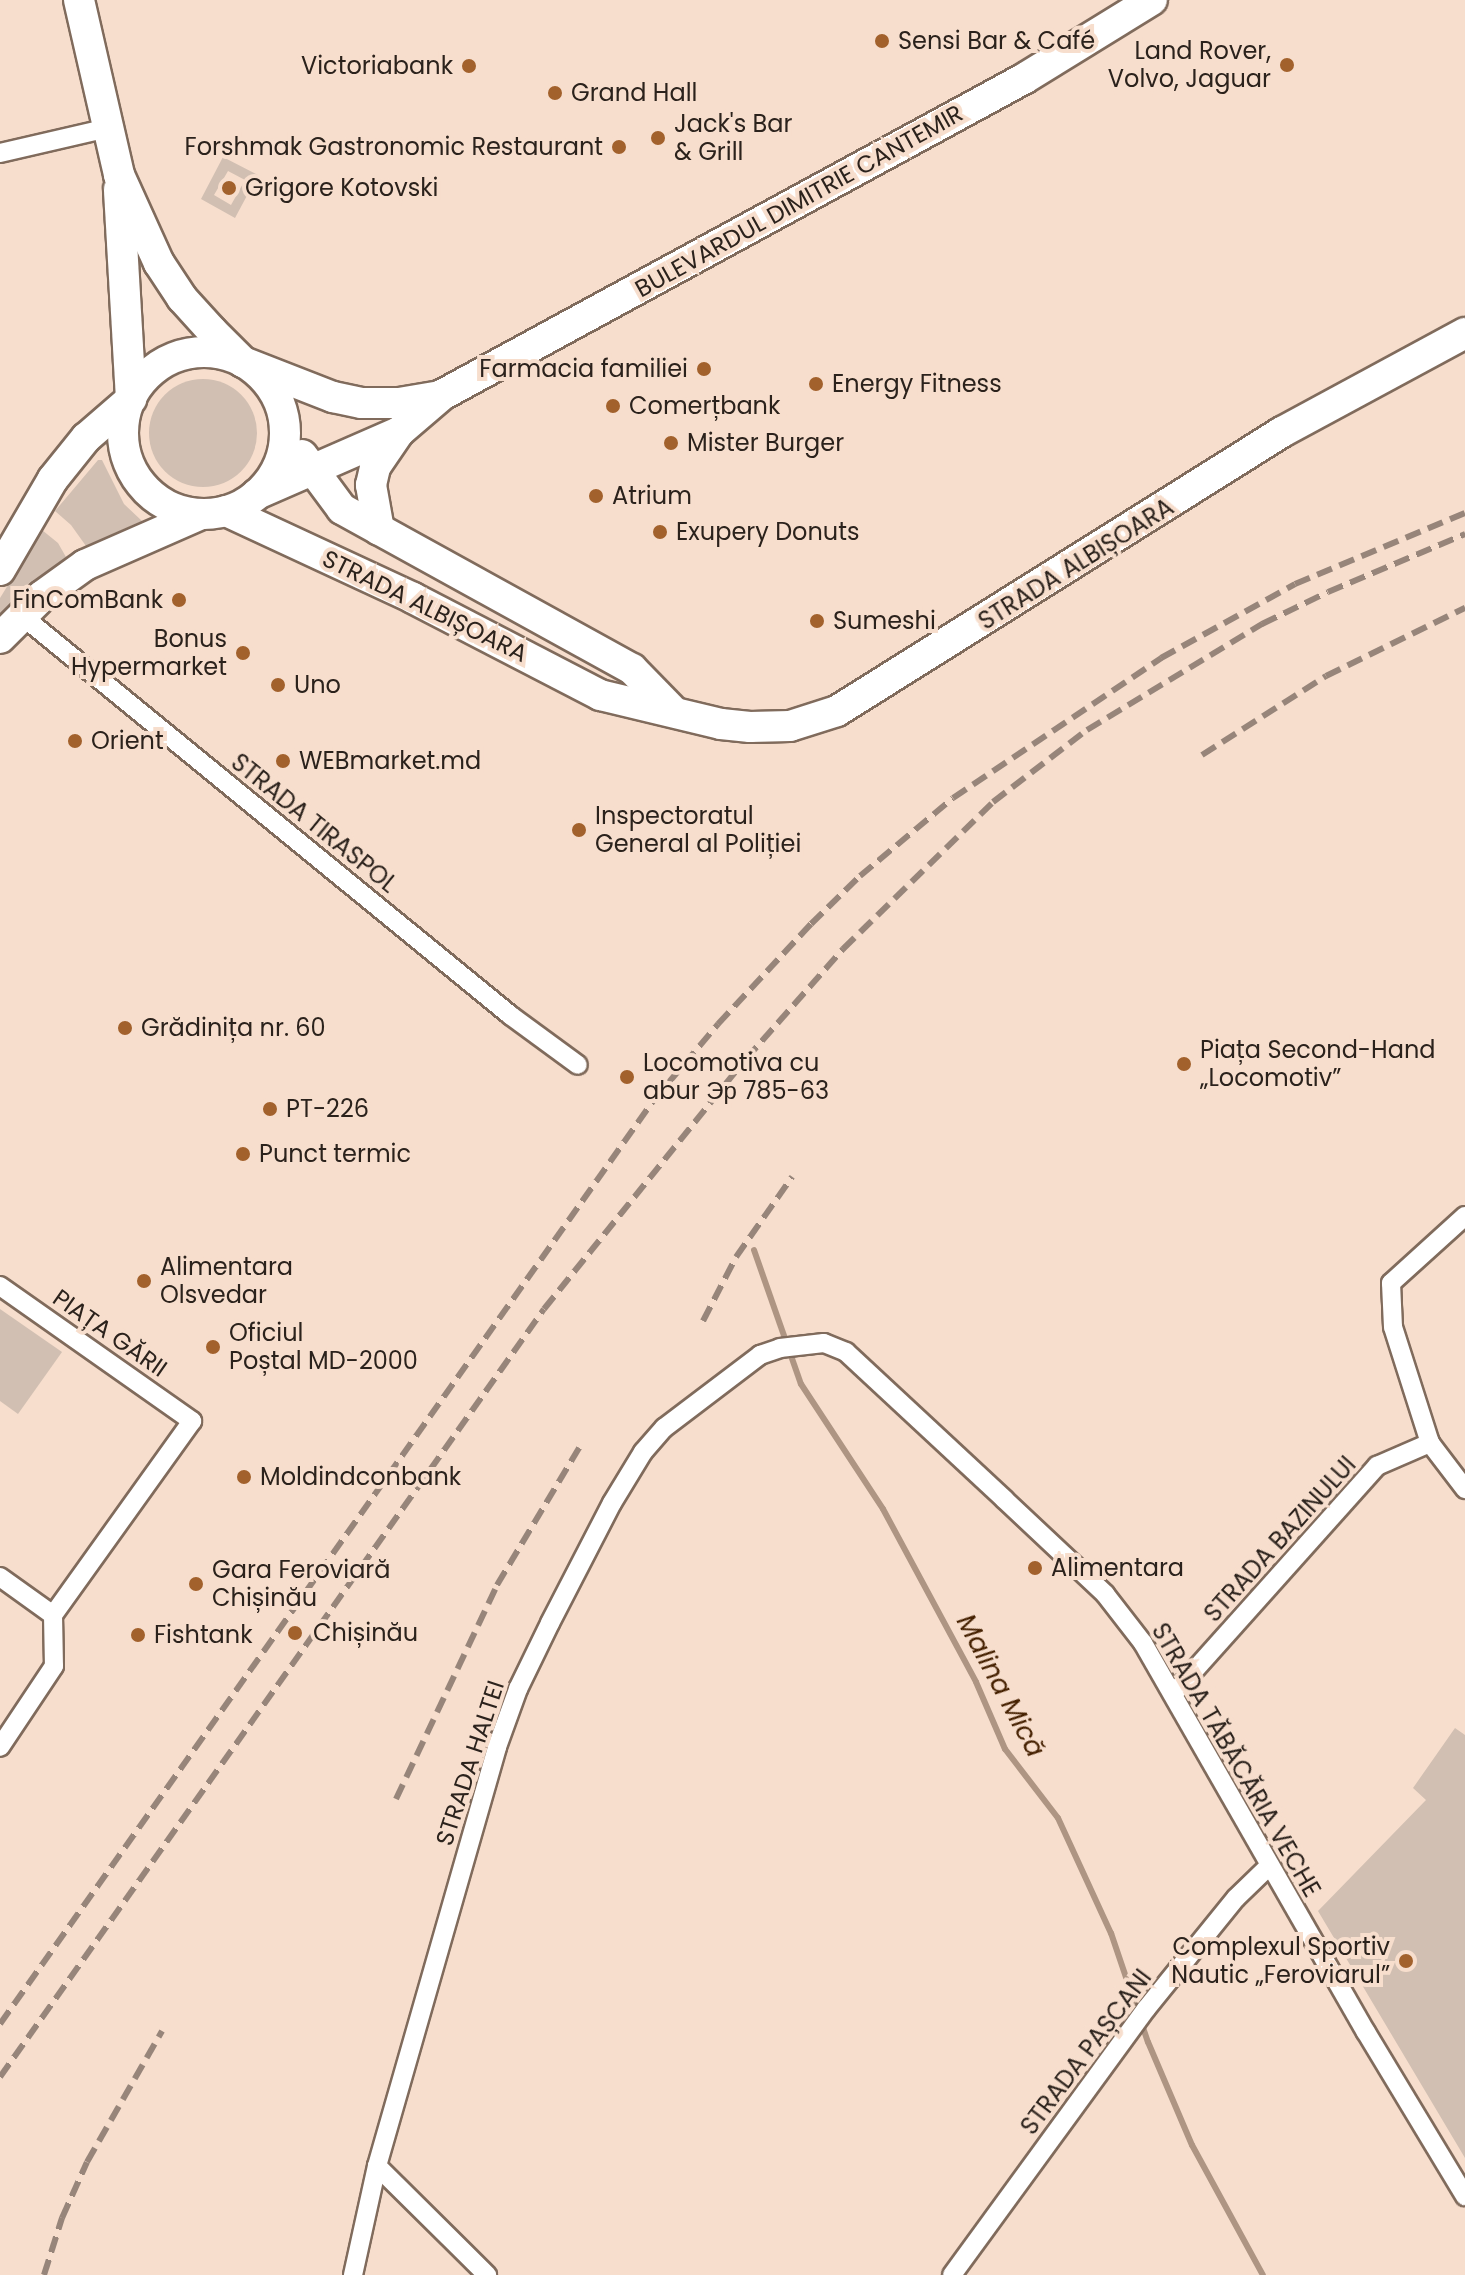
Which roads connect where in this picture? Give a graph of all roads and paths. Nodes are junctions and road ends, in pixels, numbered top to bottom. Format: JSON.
{"nodes":[{"id":1,"x":79,"y":0,"type":"edge"},
{"id":2,"x":1152,"y":0,"type":"edge"},
{"id":3,"x":108,"y":128,"type":"junction"},
{"id":4,"x":0,"y":153,"type":"edge"},
{"id":5,"x":119,"y":175,"type":"junction"},
{"id":6,"x":1465,"y":333,"type":"edge"},
{"id":7,"x":243,"y":362,"type":"junction"},
{"id":8,"x":442,"y":395,"type":"junction"},
{"id":9,"x":131,"y":399,"type":"junction"},
{"id":10,"x":285,"y":428,"type":"junction"},
{"id":11,"x":399,"y":432,"type":"junction"},
{"id":12,"x":312,"y":470,"type":"junction"},
{"id":13,"x":257,"y":494,"type":"junction"},
{"id":14,"x":213,"y":513,"type":"junction"},
{"id":15,"x":379,"y":530,"type":"junction"},
{"id":16,"x":0,"y":570,"type":"edge"},
{"id":17,"x":21,"y":615,"type":"junction"},
{"id":18,"x":0,"y":638,"type":"edge"},
{"id":19,"x":671,"y":709,"type":"junction"},
{"id":20,"x":578,"y":1065,"type":"dead end"},
{"id":21,"x":1465,"y":1216,"type":"edge"},
{"id":22,"x":0,"y":1286,"type":"edge"},
{"id":23,"x":817,"y":1344,"type":"joint"},
{"id":24,"x":1430,"y":1443,"type":"junction"},
{"id":25,"x":1465,"y":1489,"type":"edge"},
{"id":26,"x":0,"y":1577,"type":"edge"},
{"id":27,"x":53,"y":1615,"type":"junction"},
{"id":28,"x":1174,"y":1693,"type":"junction"},
{"id":29,"x":0,"y":1747,"type":"edge"},
{"id":30,"x":1269,"y":1866,"type":"junction"},
{"id":31,"x":377,"y":2166,"type":"junction"},
{"id":32,"x":1465,"y":2196,"type":"edge"},
{"id":33,"x":353,"y":2275,"type":"edge"},
{"id":34,"x":487,"y":2275,"type":"edge"},
{"id":35,"x":952,"y":2275,"type":"edge"}],
"edges":[{"from":1,"to":3,"type":"main road"},
{"from":2,"to":8,"type":"main road","name":"BULEVARDUL DIMITRIE CANTEMIR"},
{"from":3,"to":4,"type":"street"},
{"from":3,"to":5,"type":"main road"},
{"from":5,"to":7,"type":"main road"},
{"from":5,"to":9,"type":"main road"},
{"from":6,"to":19,"type":"main road","name":"STRADA ALBIȘOARA"},
{"from":7,"to":8,"type":"main road","name":"BULEVARDUL DIMITRIE CANTEMIR"},
{"from":7,"to":9,"type":"main road"},
{"from":7,"to":10,"type":"main road"},
{"from":8,"to":11,"type":"main road","name":"BULEVARDUL DIMITRIE CANTEMIR"},
{"from":9,"to":14,"type":"main road"},
{"from":9,"to":16,"type":"main road"},
{"from":10,"to":12,"type":"main road","name":"STRADA ALBIȘOARA"},
{"from":10,"to":13,"type":"main road"},
{"from":11,"to":12,"type":"main road","name":"BULEVARDUL DIMITRIE CANTEMIR"},
{"from":11,"to":15,"type":"main road"},
{"from":12,"to":13,"type":"main road","name":"BULEVARDUL DIMITRIE CANTEMIR"},
{"from":12,"to":15,"type":"main road","name":"STRADA ALBIȘOARA"},
{"from":13,"to":14,"type":"main road"},
{"from":14,"to":17,"type":"main road"},
{"from":14,"to":19,"type":"main road","name":"STRADA ALBIȘOARA"},
{"from":15,"to":19,"type":"main road","name":"STRADA ALBIȘOARA"},
{"from":17,"to":18,"type":"main road"},
{"from":17,"to":20,"type":"street","name":"STRADA TIRASPOL"},
{"from":21,"to":24,"type":"street"},
{"from":22,"to":27,"type":"street","name":"PIAȚA GĂRII"},
{"from":23,"to":28,"type":"street","name":"STRADA TĂBĂCĂRIA VECHE"},
{"from":23,"to":31,"type":"street","name":"STRADA HALTEI"},
{"from":24,"to":25,"type":"street"},
{"from":24,"to":28,"type":"street","name":"STRADA BAZINULUI"},
{"from":26,"to":27,"type":"street"},
{"from":27,"to":29,"type":"street"},
{"from":28,"to":30,"type":"street","name":"STRADA TĂBĂCĂRIA VECHE"},
{"from":30,"to":32,"type":"street","name":"STRADA TĂBĂCĂRIA VECHE"},
{"from":30,"to":35,"type":"street","name":"STRADA PAȘCANI"},
{"from":31,"to":33,"type":"street","name":"STRADA HALTEI"},
{"from":31,"to":34,"type":"street"}]}
